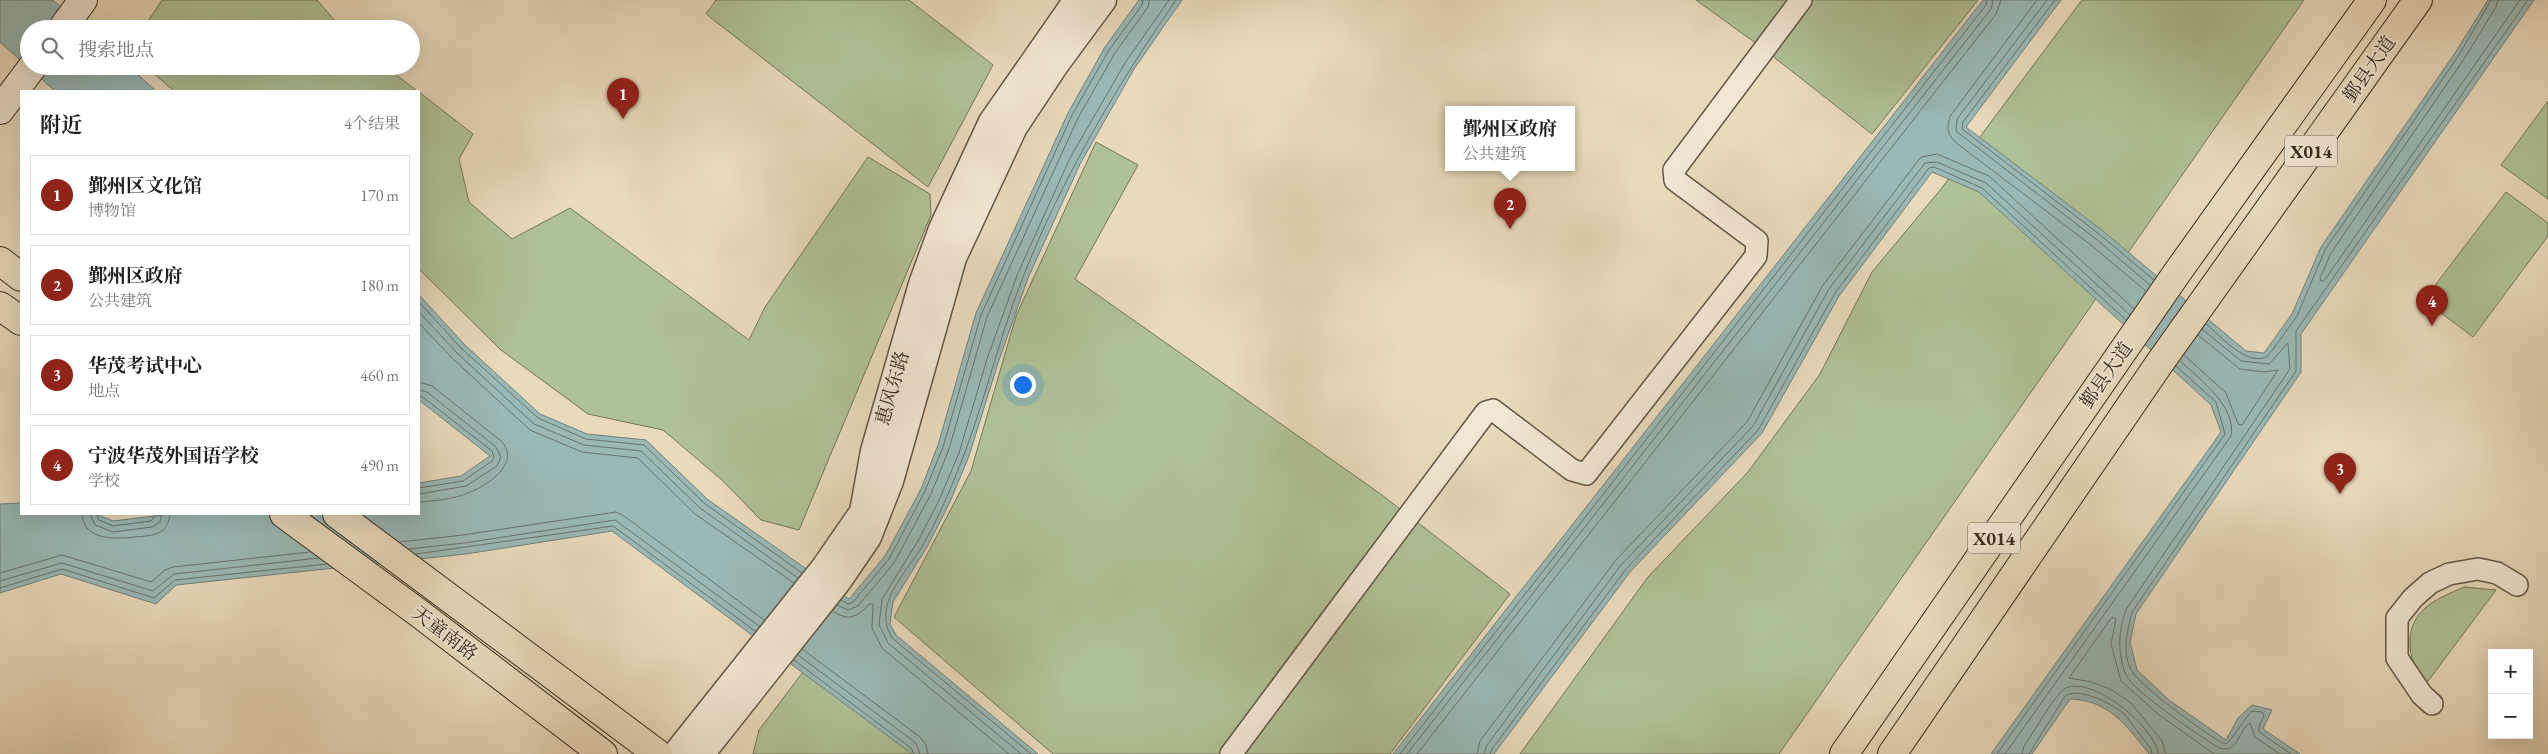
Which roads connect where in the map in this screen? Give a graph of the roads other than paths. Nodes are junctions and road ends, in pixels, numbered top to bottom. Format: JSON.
{"nodes":[{"id":1,"x":84,"y":0,"type":"edge"},
{"id":2,"x":1077,"y":0,"type":"edge"},
{"id":3,"x":1103,"y":0,"type":"edge"},
{"id":4,"x":1801,"y":0,"type":"edge"},
{"id":5,"x":2372,"y":0,"type":"edge"},
{"id":6,"x":2418,"y":0,"type":"edge"},
{"id":7,"x":69,"y":20,"type":"edge"},
{"id":8,"x":26,"y":77,"type":"edge"},
{"id":9,"x":0,"y":110,"type":"edge"},
{"id":10,"x":0,"y":261,"type":"edge"},
{"id":11,"x":20,"y":276,"type":"edge"},
{"id":12,"x":0,"y":306,"type":"edge"},
{"id":13,"x":20,"y":320,"type":"edge"},
{"id":14,"x":285,"y":515,"type":"edge"},
{"id":15,"x":338,"y":515,"type":"edge"},
{"id":16,"x":831,"y":574,"type":"junction"},
{"id":17,"x":2517,"y":585,"type":"dead end"},
{"id":18,"x":768,"y":652,"type":"junction"},
{"id":19,"x":2432,"y":704,"type":"dead end"},
{"id":20,"x":603,"y":754,"type":"edge"},
{"id":21,"x":658,"y":754,"type":"edge"},
{"id":22,"x":676,"y":754,"type":"edge"},
{"id":23,"x":700,"y":754,"type":"edge"},
{"id":24,"x":1231,"y":754,"type":"edge"},
{"id":25,"x":1844,"y":754,"type":"edge"},
{"id":26,"x":1892,"y":754,"type":"edge"}],
"edges":[{"from":1,"to":7,"type":"main road"},
{"from":2,"to":16,"type":"street","name":"惠风东路"},
{"from":3,"to":16,"type":"street","name":"惠风东路"},
{"from":4,"to":24,"type":"street"},
{"from":5,"to":25,"type":"main road","name":"鄞县大道","number":"X014"},
{"from":6,"to":26,"type":"main road","name":"鄞县大道","number":"X014"},
{"from":8,"to":9,"type":"main road"},
{"from":10,"to":11,"type":"main road"},
{"from":12,"to":13,"type":"main road"},
{"from":14,"to":20,"type":"main road","name":"天童南路"},
{"from":15,"to":21,"type":"main road"},
{"from":16,"to":18,"type":"street","name":"惠风东路"},
{"from":17,"to":19,"type":"street"},
{"from":18,"to":22,"type":"street","name":"惠风东路"},
{"from":18,"to":23,"type":"street","name":"惠风东路"}]}
